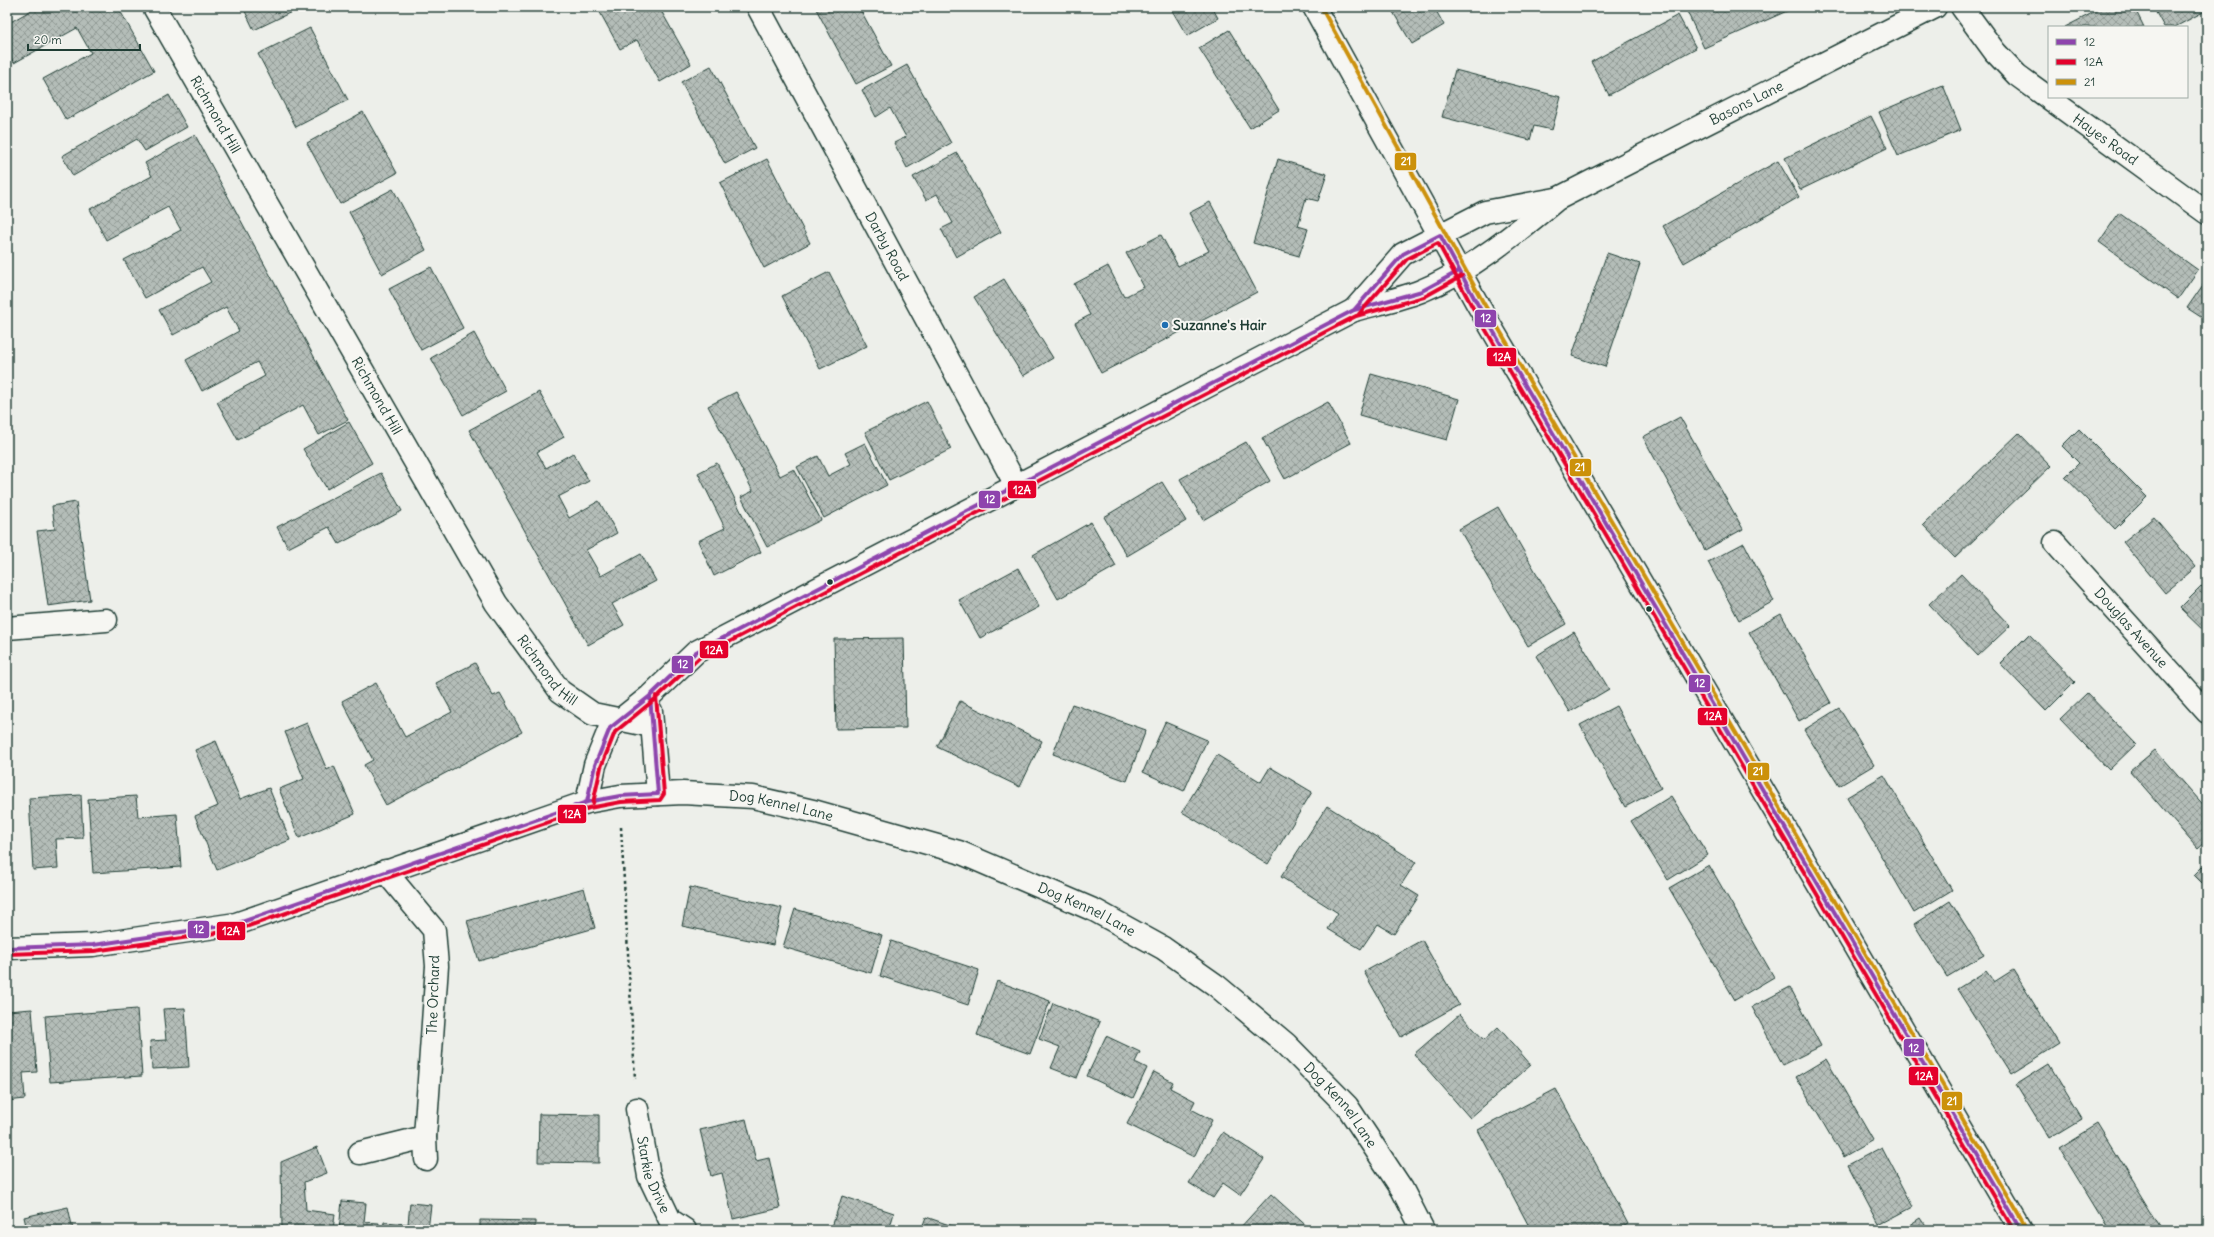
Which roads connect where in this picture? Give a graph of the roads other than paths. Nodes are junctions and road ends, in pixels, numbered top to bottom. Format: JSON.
{"nodes":[{"id":1,"x":154,"y":7,"type":"edge"},
{"id":2,"x":758,"y":7,"type":"edge"},
{"id":3,"x":1314,"y":7,"type":"edge"},
{"id":4,"x":1935,"y":7,"type":"edge"},
{"id":5,"x":1962,"y":7,"type":"edge"},
{"id":6,"x":2048,"y":98,"type":"edge"},
{"id":7,"x":2049,"y":98,"type":"edge"},
{"id":8,"x":1558,"y":199,"type":"junction"},
{"id":9,"x":2207,"y":213,"type":"edge"},
{"id":10,"x":1440,"y":235,"type":"junction"},
{"id":11,"x":1459,"y":271,"type":"junction"},
{"id":12,"x":1354,"y":310,"type":"junction"},
{"id":13,"x":1016,"y":485,"type":"junction"},
{"id":14,"x":2056,"y":543,"type":"dead end"},
{"id":15,"x":106,"y":620,"type":"dead end"},
{"id":16,"x":7,"y":628,"type":"edge"},
{"id":17,"x":650,"y":696,"type":"junction"},
{"id":18,"x":2207,"y":712,"type":"edge"},
{"id":19,"x":620,"y":720,"type":"junction"},
{"id":20,"x":652,"y":726,"type":"junction"},
{"id":21,"x":658,"y":794,"type":"junction"},
{"id":22,"x":587,"y":802,"type":"junction"},
{"id":23,"x":385,"y":871,"type":"junction"},
{"id":24,"x":7,"y":948,"type":"edge"},
{"id":25,"x":637,"y":1110,"type":"road end"},
{"id":26,"x":360,"y":1153,"type":"dead end"},
{"id":27,"x":671,"y":1227,"type":"edge"},
{"id":28,"x":1423,"y":1230,"type":"edge"},
{"id":29,"x":2021,"y":1230,"type":"edge"}],
"edges":[{"from":1,"to":19,"type":"street","name":"Richmond Hill"},
{"from":2,"to":13,"type":"street","name":"Darby Road"},
{"from":3,"to":10,"type":"street"},
{"from":4,"to":8,"type":"street","name":"Basons Lane"},
{"from":5,"to":6,"type":"street","name":"Hayes Road"},
{"from":7,"to":9,"type":"street","name":"Hayes Road"},
{"from":8,"to":10,"type":"street","name":"Basons Lane"},
{"from":8,"to":11,"type":"street","name":"Basons Lane"},
{"from":10,"to":11,"type":"street"},
{"from":10,"to":12,"type":"street","name":"Basons Lane"},
{"from":11,"to":12,"type":"street","name":"Basons Lane"},
{"from":11,"to":29,"type":"street"},
{"from":12,"to":13,"type":"street","name":"Basons Lane"},
{"from":13,"to":17,"type":"street","name":"Basons Lane"},
{"from":14,"to":18,"type":"street","name":"Douglas Avenue"},
{"from":15,"to":16,"type":"street"},
{"from":17,"to":19,"type":"street","name":"Basons Lane"},
{"from":17,"to":20,"type":"street"},
{"from":19,"to":20,"type":"street","name":"Richmond Hill"},
{"from":19,"to":22,"type":"street","name":"Basons Lane"},
{"from":20,"to":21,"type":"street"},
{"from":21,"to":22,"type":"street","name":"Dog Kennel Lane"},
{"from":21,"to":28,"type":"street","name":"Dog Kennel Lane"},
{"from":22,"to":23,"type":"street","name":"Dog Kennel Lane"},
{"from":23,"to":24,"type":"street","name":"Dog Kennel Lane"},
{"from":23,"to":26,"type":"street","name":"The Orchard"},
{"from":25,"to":27,"type":"street","name":"Starkie Drive"}]}
